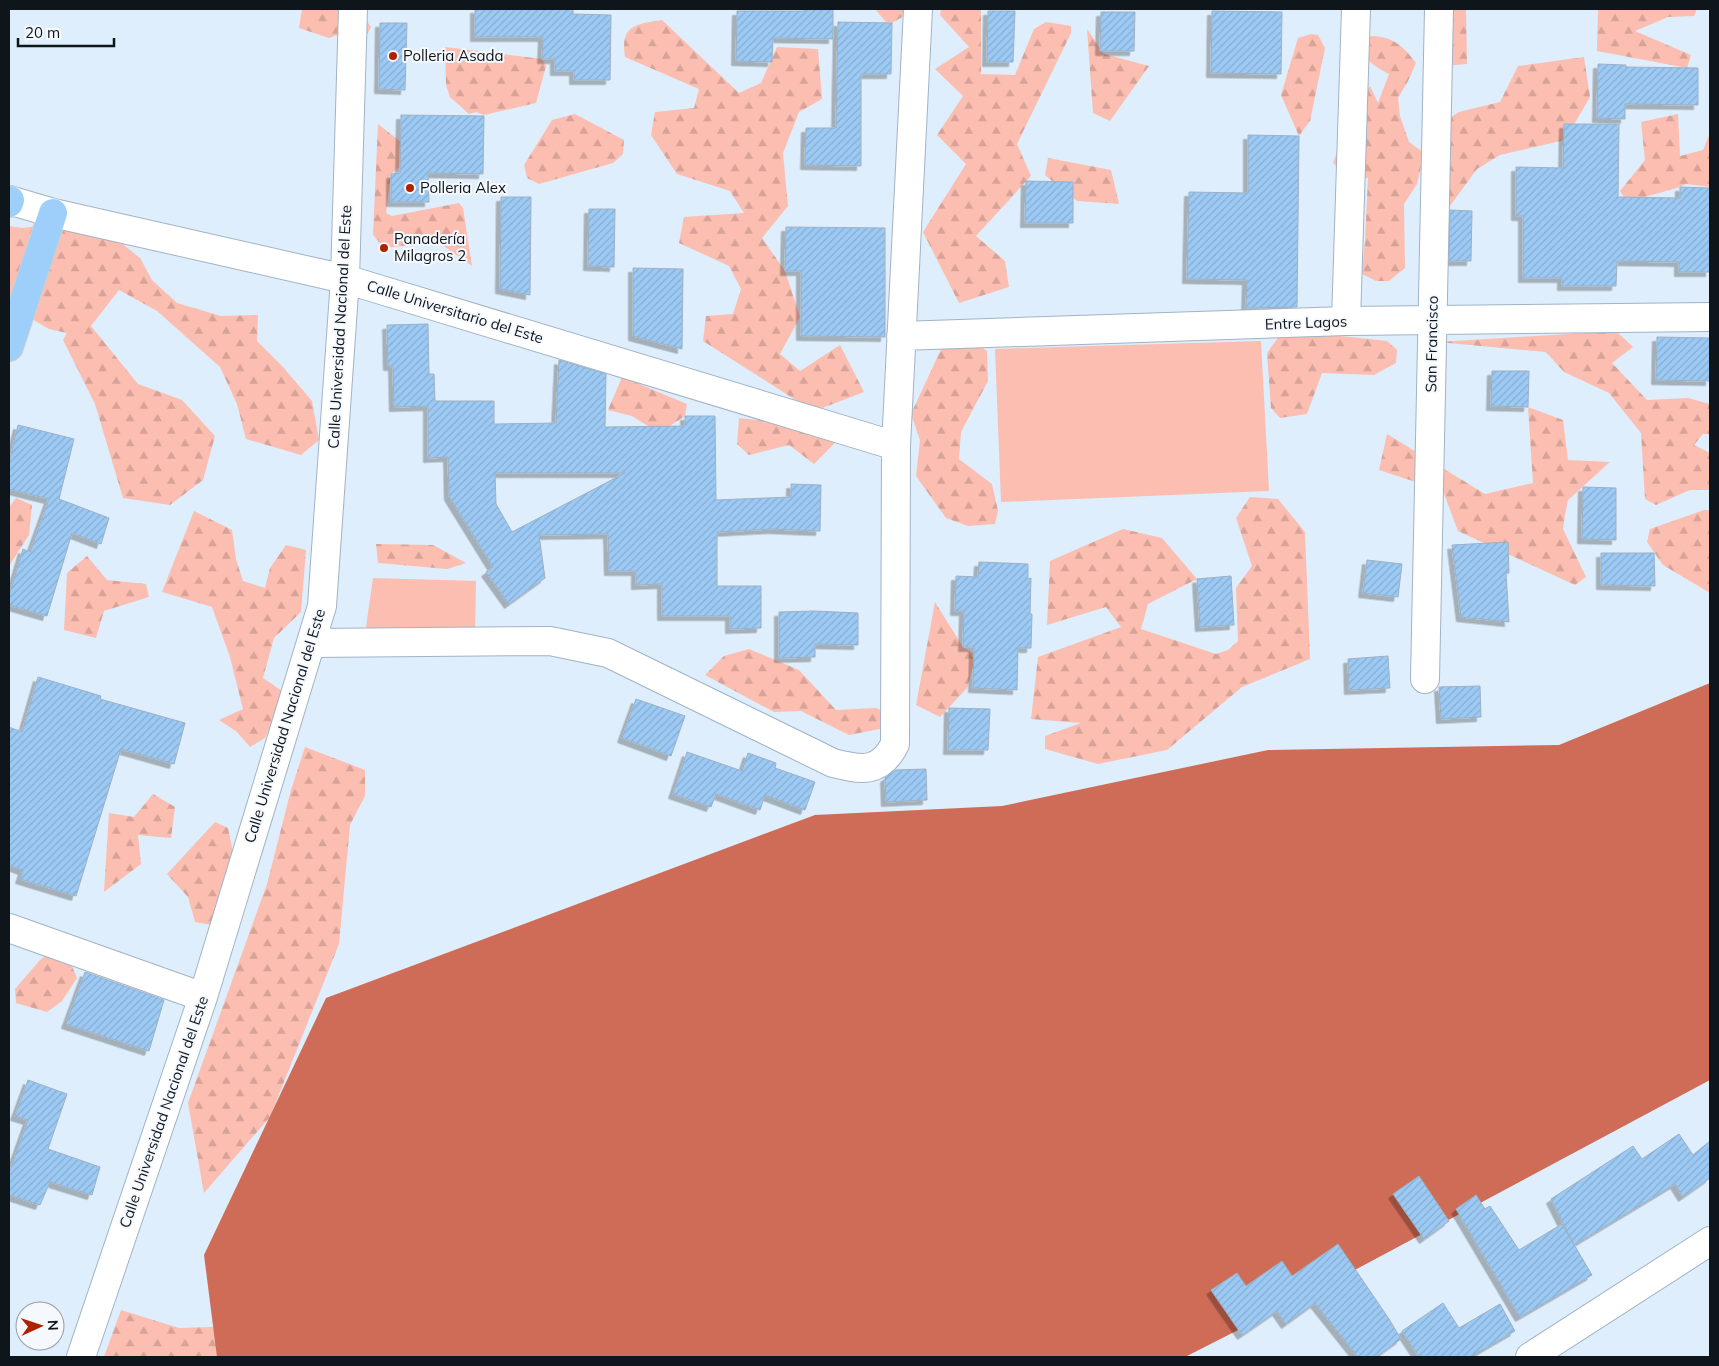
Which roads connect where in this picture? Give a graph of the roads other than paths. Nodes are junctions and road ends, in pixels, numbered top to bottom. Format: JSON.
{"nodes":[{"id":1,"x":352,"y":9,"type":"edge"},
{"id":2,"x":918,"y":9,"type":"edge"},
{"id":3,"x":1356,"y":9,"type":"edge"},
{"id":4,"x":1439,"y":9,"type":"edge"},
{"id":5,"x":9,"y":201,"type":"edge"},
{"id":6,"x":53,"y":213,"type":"junction"},
{"id":7,"x":345,"y":279,"type":"junction"},
{"id":8,"x":1710,"y":317,"type":"edge"},
{"id":9,"x":1432,"y":321,"type":"junction"},
{"id":10,"x":1346,"y":322,"type":"junction"},
{"id":11,"x":901,"y":336,"type":"junction"},
{"id":12,"x":9,"y":347,"type":"edge"},
{"id":13,"x":896,"y":446,"type":"junction"},
{"id":14,"x":312,"y":643,"type":"junction"},
{"id":15,"x":1425,"y":679,"type":"dead end"},
{"id":16,"x":9,"y":928,"type":"edge"},
{"id":17,"x":203,"y":997,"type":"junction"},
{"id":18,"x":1710,"y":1241,"type":"edge"},
{"id":19,"x":81,"y":1357,"type":"edge"},
{"id":20,"x":1530,"y":1357,"type":"edge"}],
"edges":[{"from":1,"to":7,"type":"street","name":"Calle Universidad Nacional del Este"},
{"from":2,"to":11,"type":"street"},
{"from":3,"to":10,"type":"street"},
{"from":4,"to":9,"type":"street","name":"San Francisco"},
{"from":5,"to":6,"type":"street","name":"Calle Universitario del Este"},
{"from":6,"to":7,"type":"street","name":"Calle Universitario del Este"},
{"from":6,"to":12,"type":"main road"},
{"from":7,"to":13,"type":"street","name":"Calle Universitario del Este"},
{"from":7,"to":14,"type":"street","name":"Calle Universidad Nacional del Este"},
{"from":8,"to":9,"type":"street","name":"Entre Lagos"},
{"from":9,"to":10,"type":"street","name":"Entre Lagos"},
{"from":9,"to":15,"type":"street","name":"San Francisco"},
{"from":10,"to":11,"type":"street","name":"Entre Lagos"},
{"from":11,"to":13,"type":"street"},
{"from":13,"to":14,"type":"street"},
{"from":14,"to":17,"type":"street","name":"Calle Universidad Nacional del Este"},
{"from":16,"to":17,"type":"street"},
{"from":17,"to":19,"type":"street","name":"Calle Universidad Nacional del Este"},
{"from":18,"to":20,"type":"street"}]}
